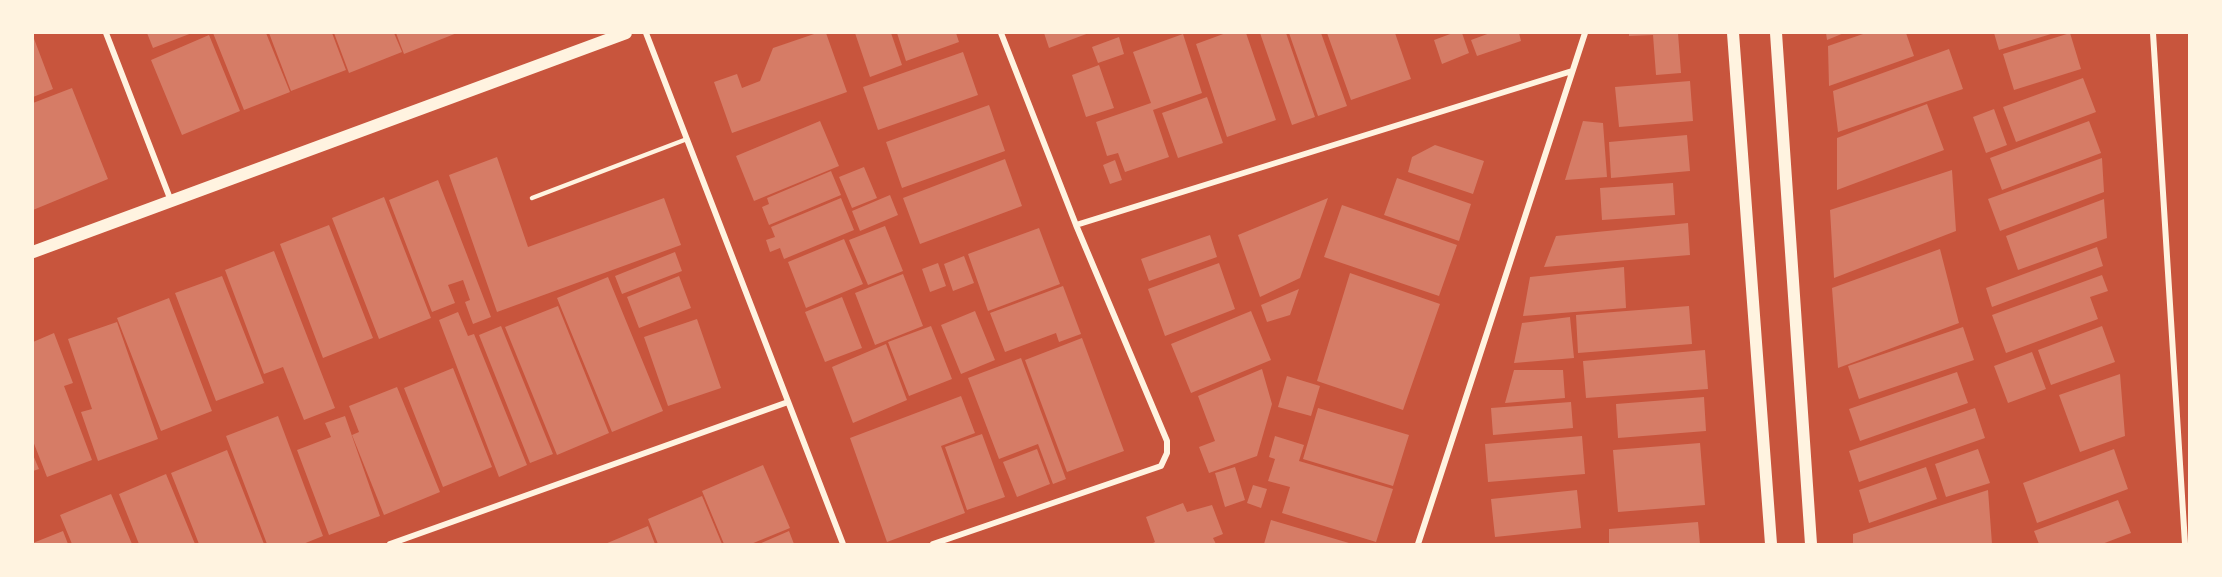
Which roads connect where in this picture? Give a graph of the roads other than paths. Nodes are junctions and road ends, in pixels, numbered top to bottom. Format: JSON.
{"nodes":[{"id":1,"x":106,"y":33,"type":"edge"},
{"id":2,"x":626,"y":33,"type":"edge"},
{"id":3,"x":646,"y":33,"type":"edge"},
{"id":4,"x":1000,"y":33,"type":"edge"},
{"id":5,"x":1585,"y":33,"type":"edge"},
{"id":6,"x":1733,"y":33,"type":"edge"},
{"id":7,"x":1776,"y":33,"type":"edge"},
{"id":8,"x":2153,"y":33,"type":"edge"},
{"id":9,"x":1572,"y":71,"type":"junction"},
{"id":10,"x":687,"y":139,"type":"junction"},
{"id":11,"x":532,"y":198,"type":"dead end"},
{"id":12,"x":171,"y":202,"type":"junction"},
{"id":13,"x":1076,"y":225,"type":"junction"},
{"id":14,"x":33,"y":252,"type":"edge"},
{"id":15,"x":788,"y":402,"type":"junction"},
{"id":16,"x":390,"y":544,"type":"edge"},
{"id":17,"x":843,"y":544,"type":"edge"},
{"id":18,"x":933,"y":544,"type":"edge"},
{"id":19,"x":1418,"y":544,"type":"edge"},
{"id":20,"x":1771,"y":544,"type":"edge"},
{"id":21,"x":1811,"y":544,"type":"edge"},
{"id":22,"x":2185,"y":544,"type":"edge"}],
"edges":[{"from":1,"to":12,"type":"street"},
{"from":2,"to":12,"type":"main road"},
{"from":3,"to":10,"type":"street"},
{"from":4,"to":13,"type":"street"},
{"from":5,"to":9,"type":"street"},
{"from":6,"to":20,"type":"main road"},
{"from":7,"to":21,"type":"main road"},
{"from":8,"to":22,"type":"street"},
{"from":9,"to":13,"type":"street"},
{"from":9,"to":19,"type":"street"},
{"from":10,"to":11,"type":"lane"},
{"from":10,"to":15,"type":"street"},
{"from":12,"to":14,"type":"main road"},
{"from":13,"to":18,"type":"street"},
{"from":15,"to":16,"type":"street"},
{"from":15,"to":17,"type":"street"}]}
